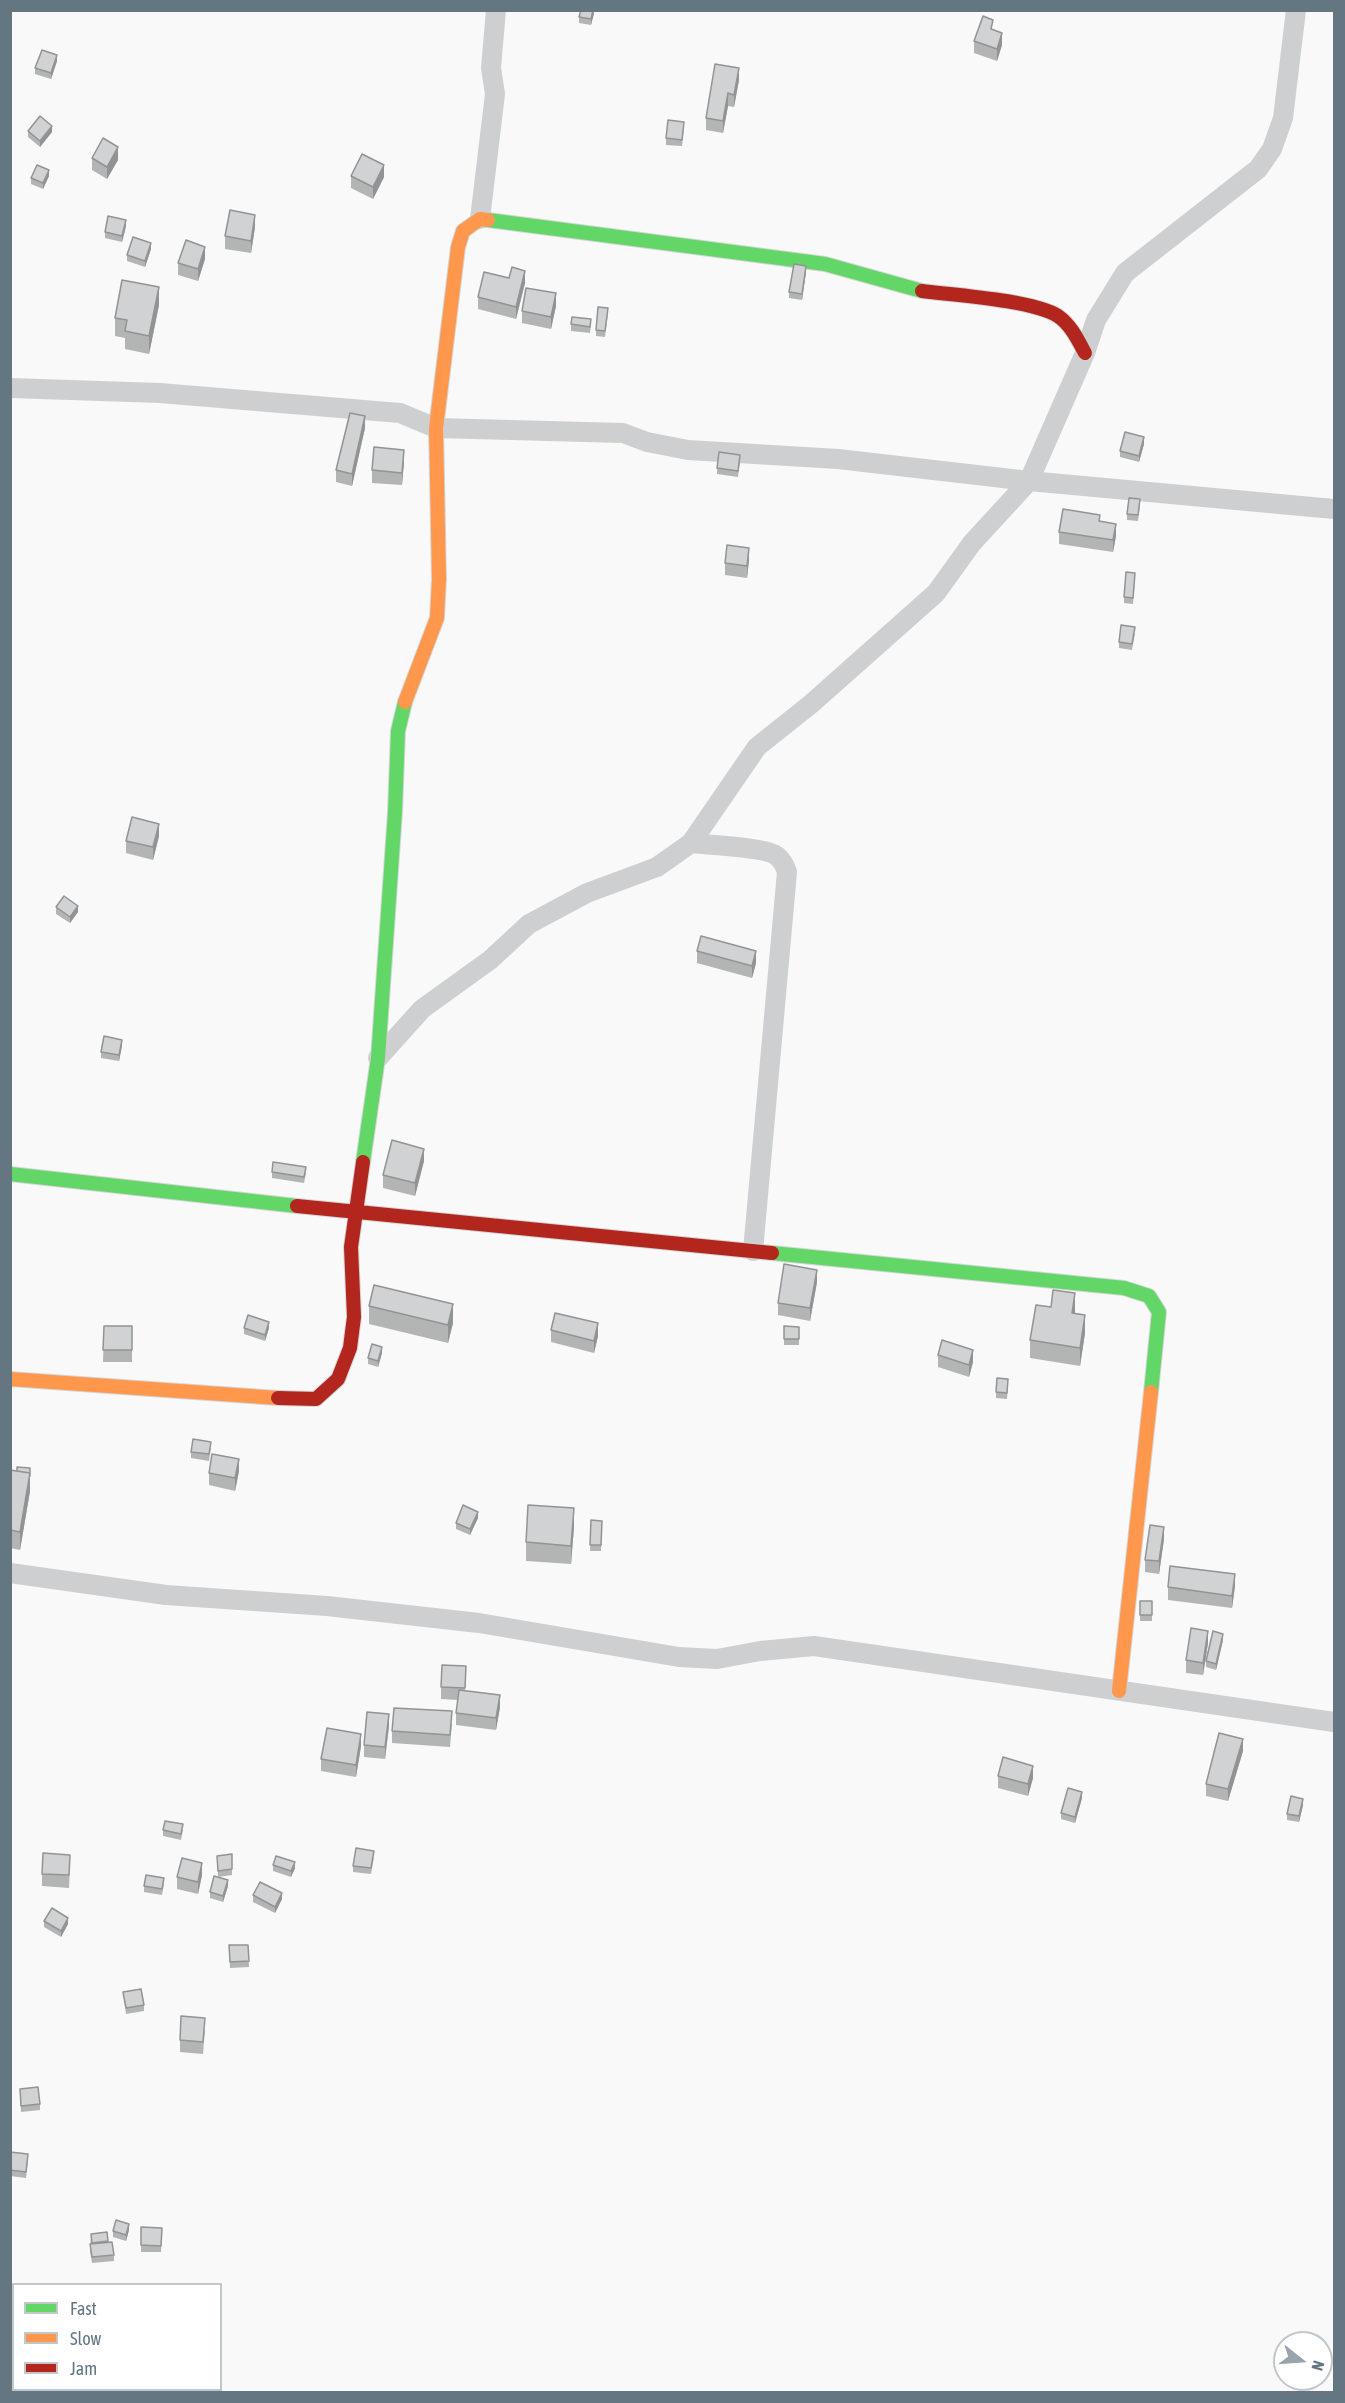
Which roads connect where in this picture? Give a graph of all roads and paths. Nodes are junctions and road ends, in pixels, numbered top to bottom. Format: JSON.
{"nodes":[{"id":1,"x":496,"y":10,"type":"edge"},
{"id":2,"x":1296,"y":10,"type":"edge"},
{"id":3,"x":480,"y":219,"type":"junction"},
{"id":4,"x":1085,"y":353,"type":"junction"},
{"id":5,"x":10,"y":388,"type":"edge"},
{"id":6,"x":436,"y":429,"type":"junction"},
{"id":7,"x":1029,"y":481,"type":"junction"},
{"id":8,"x":1335,"y":508,"type":"edge"},
{"id":9,"x":691,"y":843,"type":"junction"},
{"id":10,"x":378,"y":1058,"type":"junction"},
{"id":11,"x":10,"y":1174,"type":"edge"},
{"id":12,"x":355,"y":1212,"type":"junction"},
{"id":13,"x":753,"y":1251,"type":"junction"},
{"id":14,"x":10,"y":1379,"type":"edge"},
{"id":15,"x":10,"y":1574,"type":"edge"},
{"id":16,"x":1119,"y":1691,"type":"junction"},
{"id":17,"x":1335,"y":1722,"type":"edge"}],
"edges":[{"from":1,"to":3,"type":"street"},
{"from":2,"to":4,"type":"street"},
{"from":3,"to":4,"type":"street"},
{"from":3,"to":6,"type":"street"},
{"from":4,"to":7,"type":"street"},
{"from":5,"to":6,"type":"street"},
{"from":6,"to":7,"type":"street"},
{"from":6,"to":10,"type":"street"},
{"from":7,"to":8,"type":"street"},
{"from":7,"to":9,"type":"street"},
{"from":9,"to":10,"type":"street"},
{"from":9,"to":13,"type":"street"},
{"from":10,"to":12,"type":"street"},
{"from":11,"to":12,"type":"street"},
{"from":12,"to":13,"type":"street"},
{"from":12,"to":14,"type":"street"},
{"from":13,"to":16,"type":"street"},
{"from":15,"to":16,"type":"street"},
{"from":16,"to":17,"type":"street"}]}
